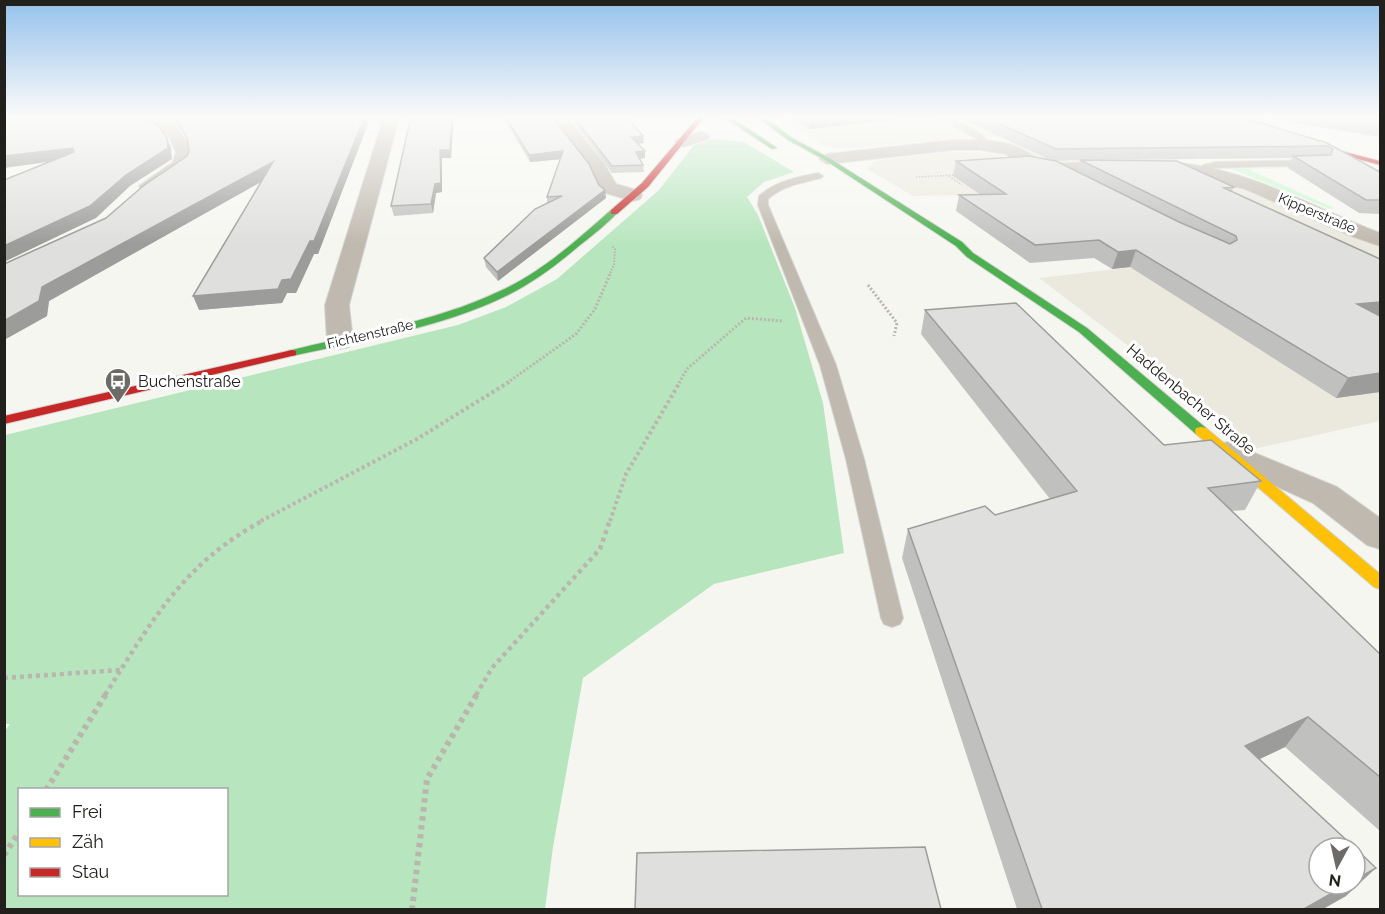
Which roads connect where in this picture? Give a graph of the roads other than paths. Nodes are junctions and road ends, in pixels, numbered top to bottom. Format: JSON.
{"nodes":[{"id":1,"x":182,"y":159,"type":"edge"},
{"id":2,"x":379,"y":159,"type":"edge"},
{"id":3,"x":591,"y":159,"type":"edge"},
{"id":4,"x":667,"y":159,"type":"edge"},
{"id":5,"x":827,"y":159,"type":"junction"},
{"id":6,"x":830,"y":159,"type":"edge"},
{"id":7,"x":1025,"y":159,"type":"edge"},
{"id":8,"x":1363,"y":159,"type":"edge"},
{"id":9,"x":1322,"y":162,"type":"edge"},
{"id":10,"x":1380,"y":163,"type":"edge"},
{"id":11,"x":1050,"y":168,"type":"junction"},
{"id":12,"x":1204,"y":171,"type":"junction"},
{"id":13,"x":823,"y":179,"type":"junction"},
{"id":14,"x":1079,"y":182,"type":"edge"},
{"id":15,"x":881,"y":193,"type":"junction"},
{"id":16,"x":633,"y":195,"type":"junction"},
{"id":17,"x":132,"y":198,"type":"edge"},
{"id":18,"x":887,"y":215,"type":"dead end"},
{"id":19,"x":1375,"y":236,"type":"edge"},
{"id":20,"x":970,"y":255,"type":"junction"},
{"id":21,"x":340,"y":341,"type":"junction"},
{"id":22,"x":4,"y":420,"type":"edge"},
{"id":23,"x":1228,"y":452,"type":"junction"},
{"id":24,"x":1380,"y":536,"type":"edge"},
{"id":25,"x":1380,"y":583,"type":"edge"},
{"id":26,"x":892,"y":618,"type":"dead end"}],
"edges":[{"from":1,"to":17,"type":"street"},
{"from":2,"to":21,"type":"street"},
{"from":3,"to":16,"type":"street"},
{"from":4,"to":16,"type":"main road","name":"Fichtenstraße"},
{"from":5,"to":6,"type":"street","name":"Kipperstraße"},
{"from":5,"to":13,"type":"main road"},
{"from":5,"to":15,"type":"main road","name":"Haddenbacher Straße"},
{"from":7,"to":11,"type":"street","name":"Kipperstraße"},
{"from":8,"to":10,"type":"main road"},
{"from":9,"to":12,"type":"lane","name":"Kipperstraße"},
{"from":11,"to":12,"type":"street","name":"Kipperstraße"},
{"from":11,"to":14,"type":"lane"},
{"from":12,"to":19,"type":"street","name":"Kipperstraße"},
{"from":13,"to":15,"type":"main road"},
{"from":13,"to":26,"type":"lane"},
{"from":15,"to":20,"type":"main road","name":"Haddenbacher Straße"},
{"from":16,"to":21,"type":"main road","name":"Fichtenstraße"},
{"from":18,"to":20,"type":"main road","name":"Haddenbacher Straße"},
{"from":20,"to":23,"type":"main road","name":"Haddenbacher Straße"},
{"from":21,"to":22,"type":"main road","name":"Fichtenstraße"},
{"from":23,"to":24,"type":"street"},
{"from":23,"to":25,"type":"main road","name":"Haddenbacher Straße"}]}
